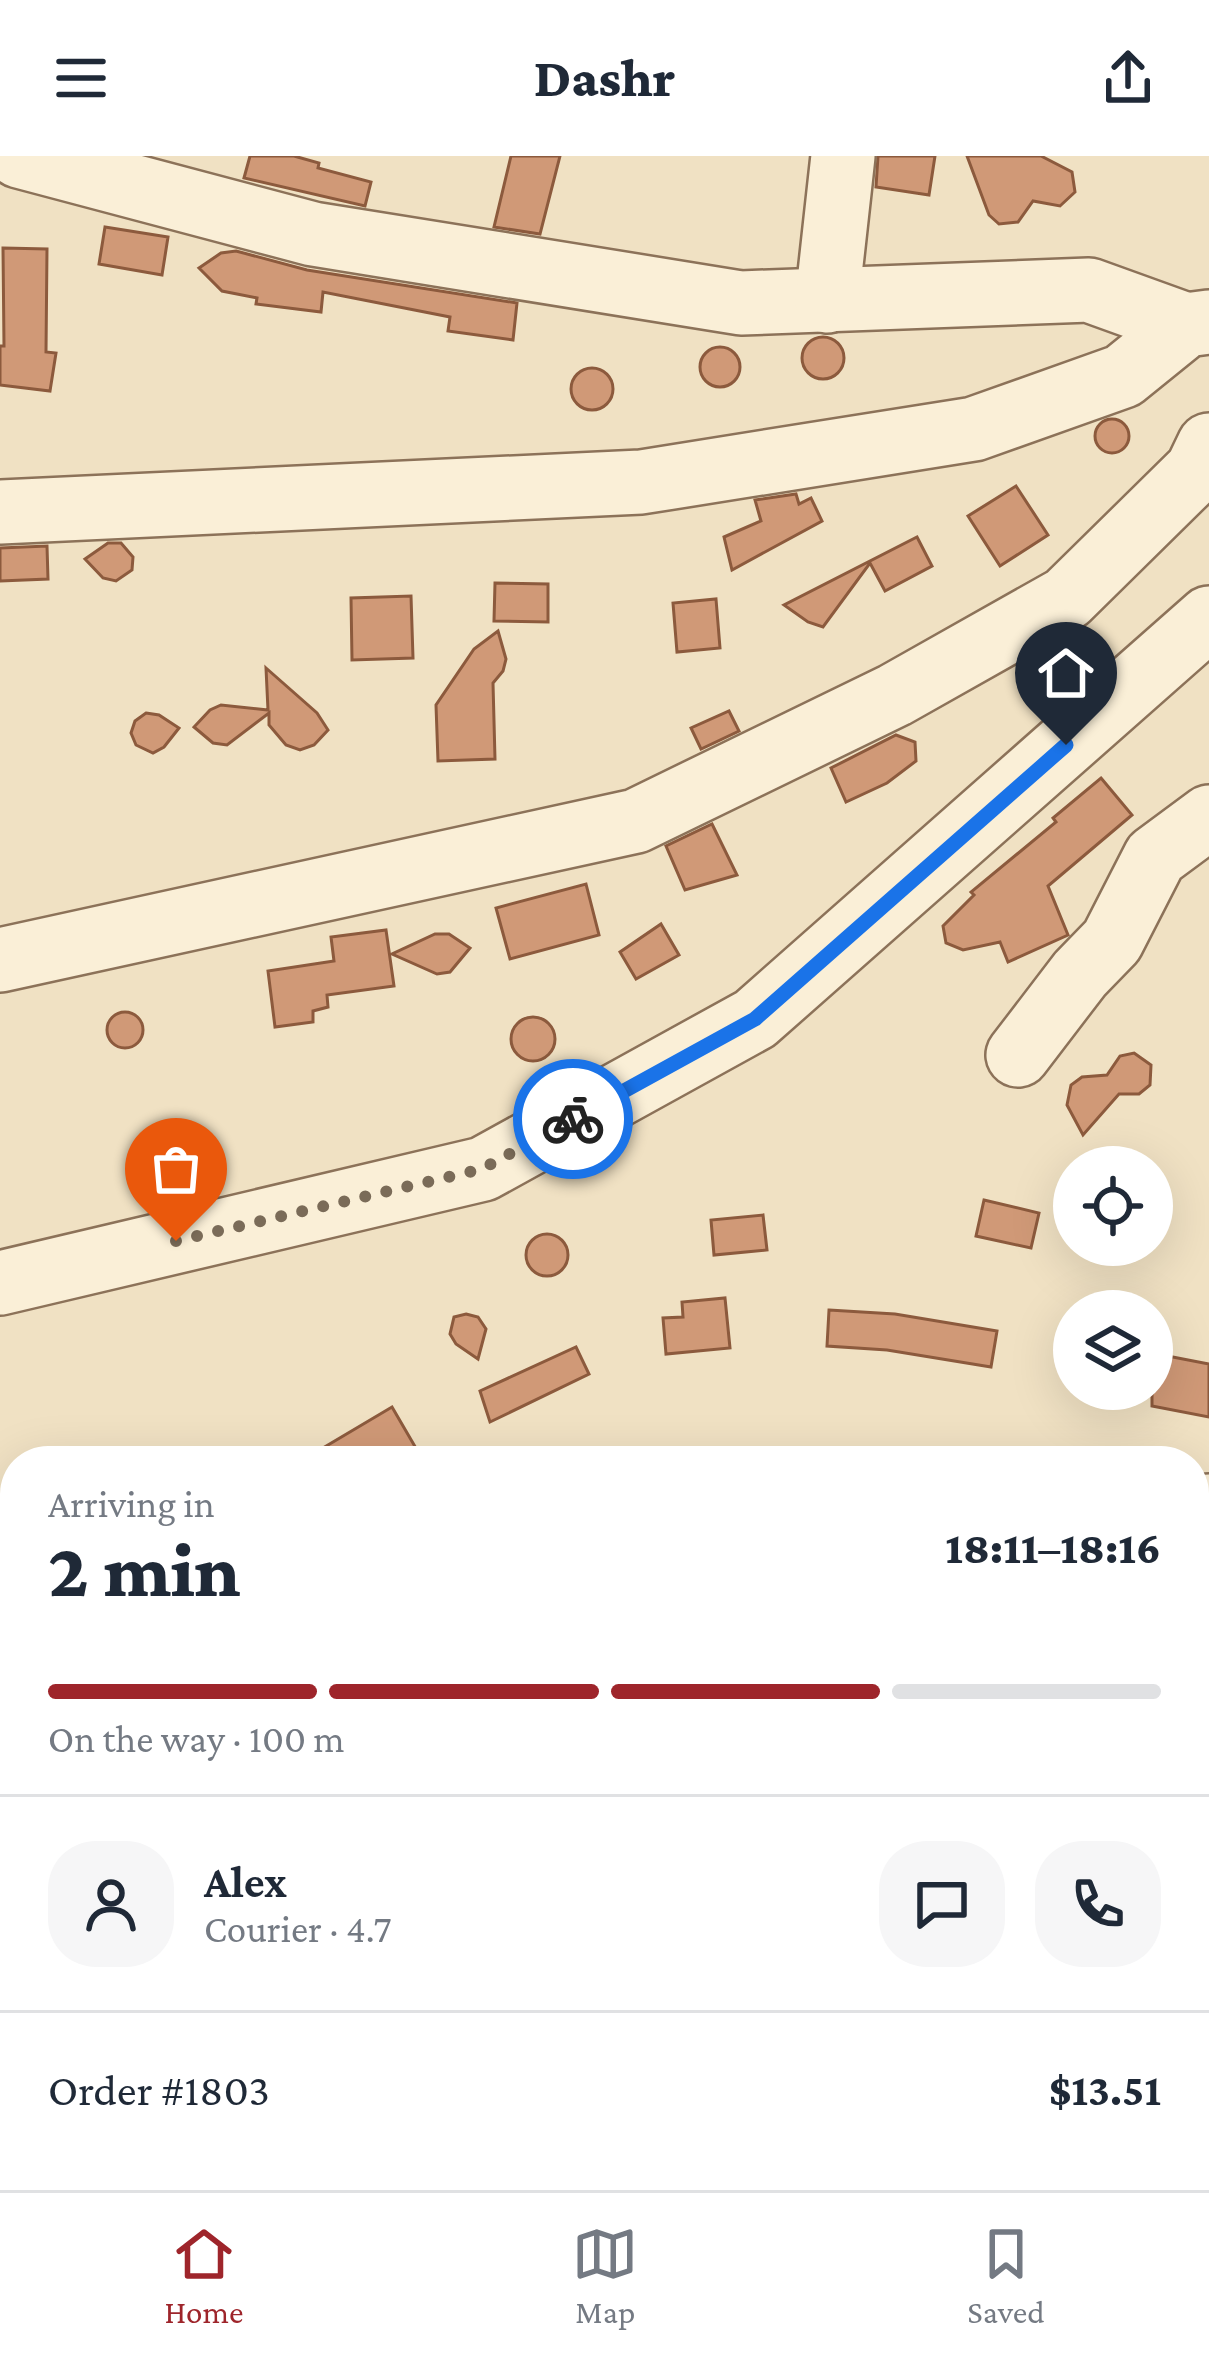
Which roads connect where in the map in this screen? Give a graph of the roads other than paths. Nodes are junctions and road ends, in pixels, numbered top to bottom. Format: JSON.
{"nodes":[{"id":1,"x":19,"y":156,"type":"edge"},
{"id":2,"x":843,"y":156,"type":"edge"},
{"id":3,"x":827,"y":301,"type":"junction"},
{"id":4,"x":1198,"y":323,"type":"edge"},
{"id":5,"x":1209,"y":445,"type":"edge"},
{"id":6,"x":0,"y":512,"type":"edge"},
{"id":7,"x":1209,"y":618,"type":"edge"},
{"id":8,"x":1209,"y":817,"type":"edge"},
{"id":9,"x":0,"y":960,"type":"edge"},
{"id":10,"x":1018,"y":1055,"type":"dead end"},
{"id":11,"x":0,"y":1283,"type":"edge"}],
"edges":[{"from":1,"to":3,"type":"street"},
{"from":2,"to":3,"type":"street"},
{"from":3,"to":4,"type":"street"},
{"from":4,"to":6,"type":"street"},
{"from":5,"to":9,"type":"street"},
{"from":7,"to":11,"type":"street"},
{"from":8,"to":10,"type":"street"}]}
